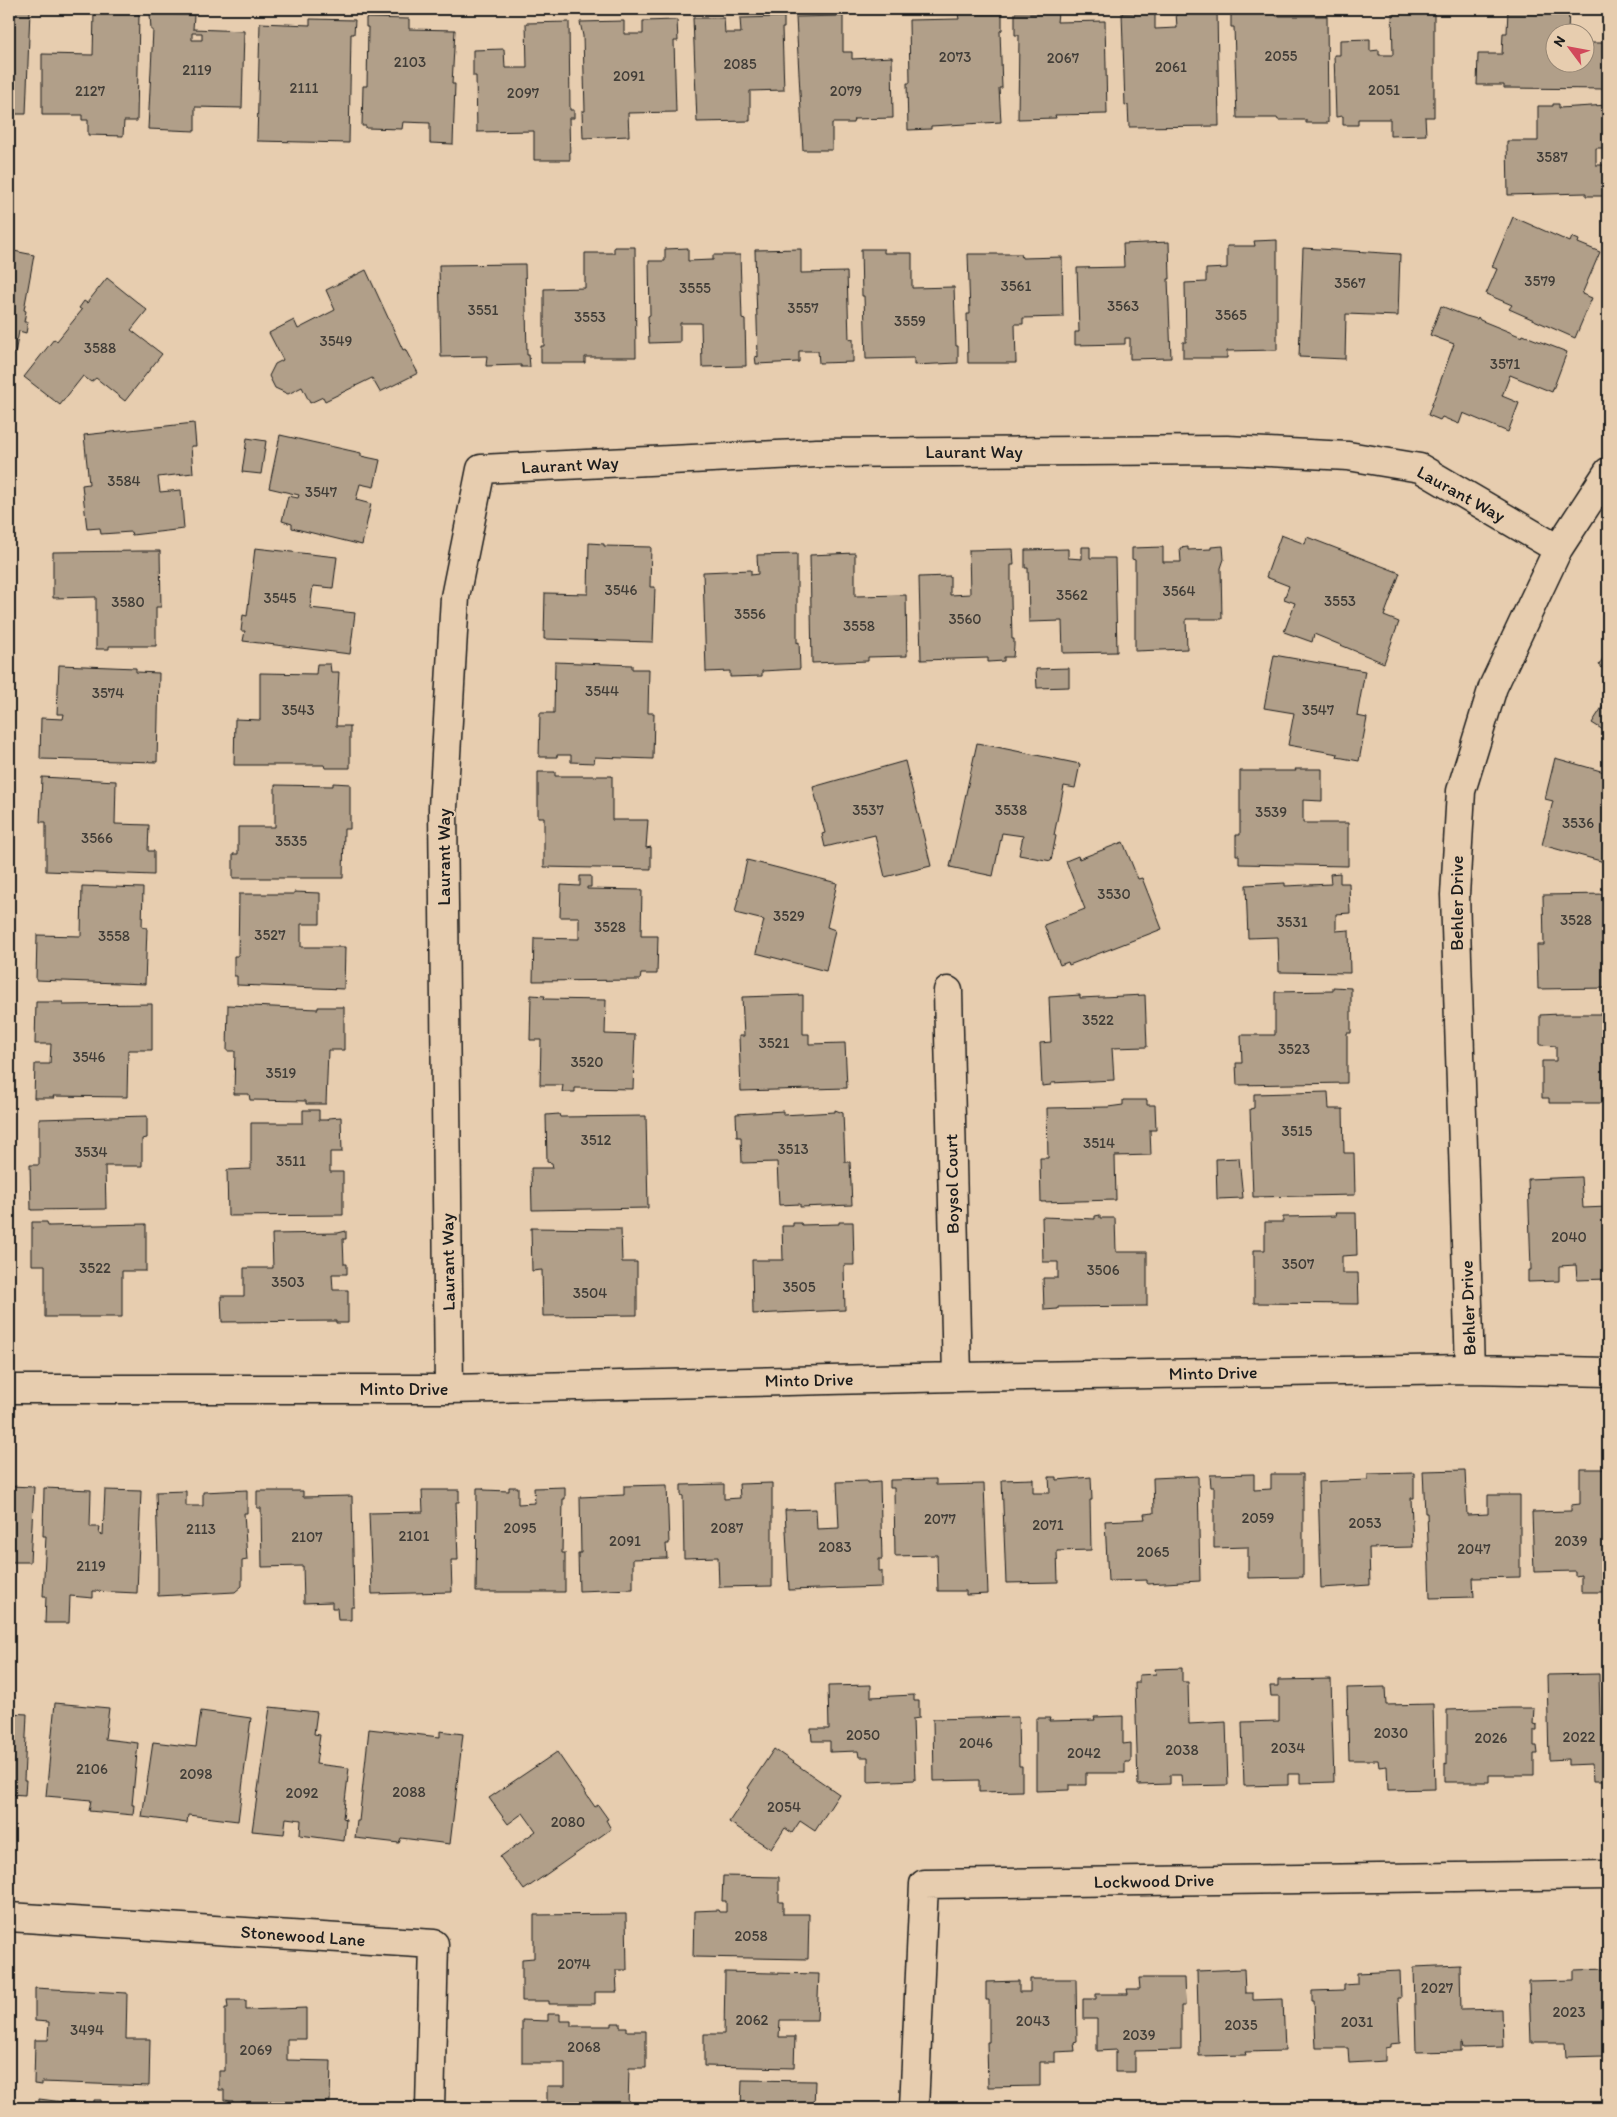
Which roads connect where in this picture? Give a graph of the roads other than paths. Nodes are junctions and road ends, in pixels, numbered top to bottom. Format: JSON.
{"nodes":[{"id":1,"x":1608,"y":472,"type":"edge"},
{"id":2,"x":1558,"y":549,"type":"junction"},
{"id":3,"x":948,"y":991,"type":"dead end"},
{"id":4,"x":1470,"y":1369,"type":"junction"},
{"id":5,"x":1608,"y":1372,"type":"edge"},
{"id":6,"x":957,"y":1377,"type":"junction"},
{"id":7,"x":9,"y":1389,"type":"edge"},
{"id":8,"x":450,"y":1389,"type":"junction"},
{"id":9,"x":1608,"y":1875,"type":"edge"},
{"id":10,"x":9,"y":1917,"type":"edge"},
{"id":11,"x":430,"y":2108,"type":"edge"},
{"id":12,"x":914,"y":2108,"type":"edge"}],
"edges":[{"from":1,"to":2,"type":"street","name":"Behler Drive"},
{"from":2,"to":4,"type":"street","name":"Behler Drive"},
{"from":2,"to":8,"type":"street","name":"Laurant Way"},
{"from":3,"to":6,"type":"street","name":"Boysol Court"},
{"from":4,"to":5,"type":"street","name":"Minto Drive"},
{"from":4,"to":6,"type":"street","name":"Minto Drive"},
{"from":6,"to":8,"type":"street","name":"Minto Drive"},
{"from":7,"to":8,"type":"street","name":"Minto Drive"},
{"from":9,"to":12,"type":"street","name":"Lockwood Drive"},
{"from":10,"to":11,"type":"street","name":"Stonewood Lane"}]}
